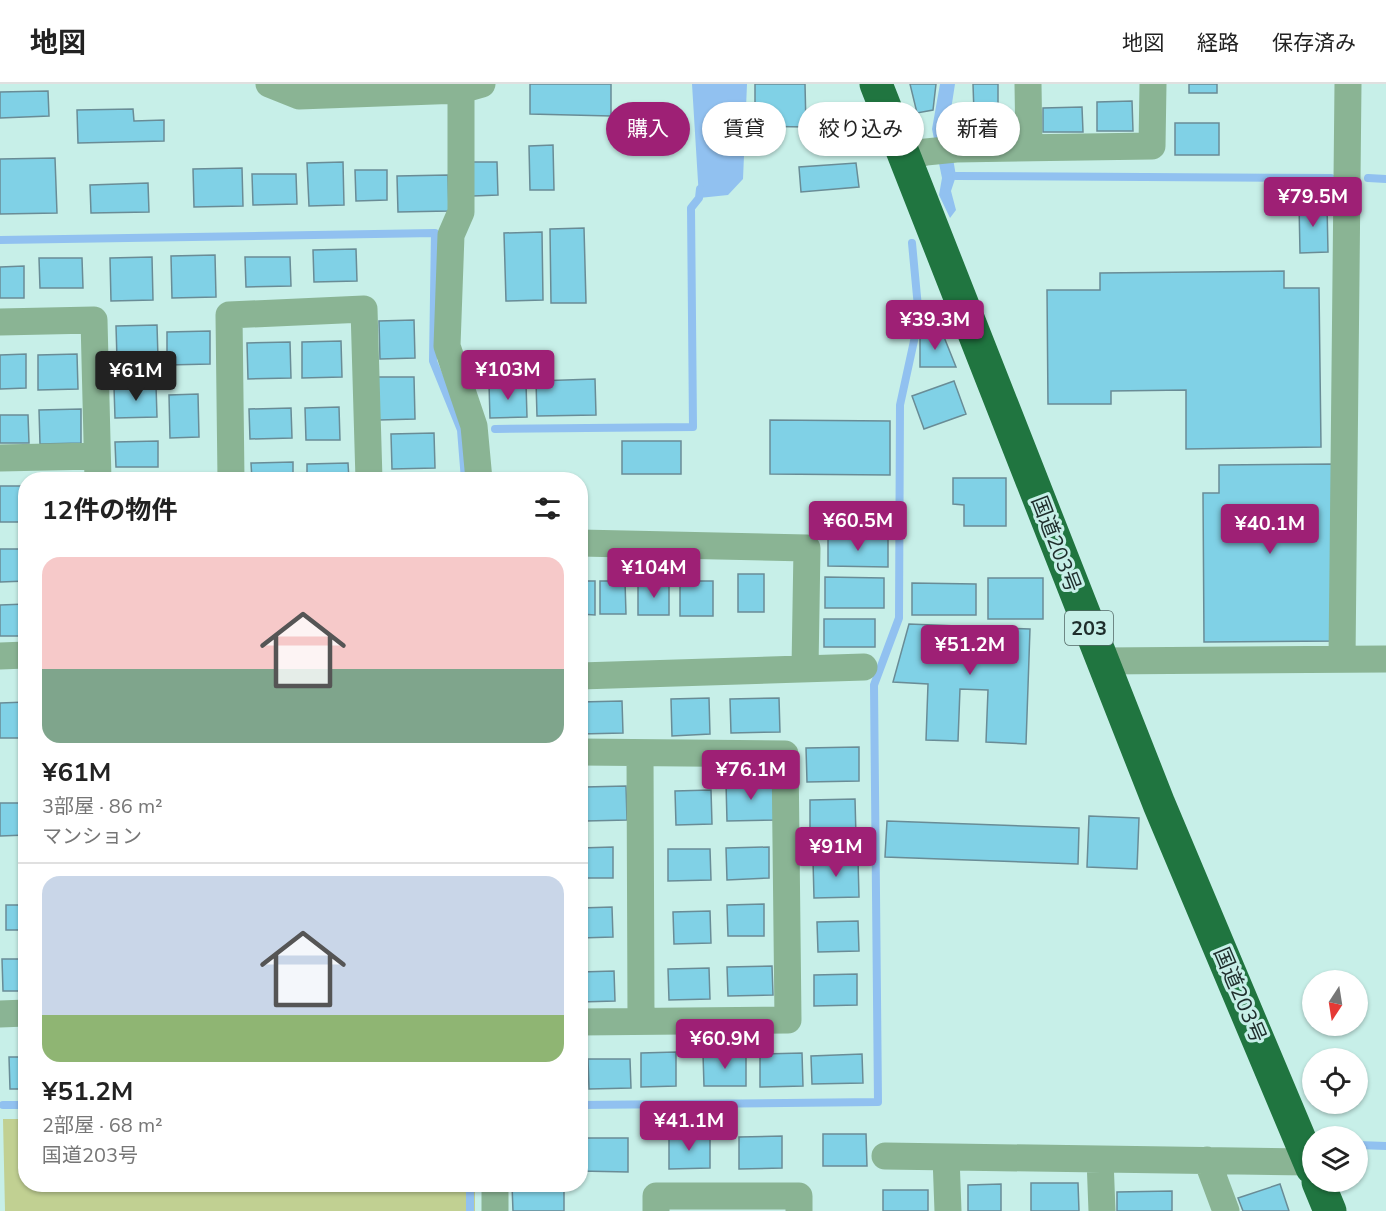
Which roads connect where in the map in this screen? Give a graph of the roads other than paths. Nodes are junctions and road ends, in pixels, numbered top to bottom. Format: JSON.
{"nodes":[{"id":1,"x":268,"y":84,"type":"edge"},
{"id":2,"x":876,"y":84,"type":"edge"},
{"id":3,"x":1028,"y":84,"type":"edge"},
{"id":4,"x":1153,"y":84,"type":"edge"},
{"id":5,"x":1348,"y":84,"type":"edge"},
{"id":6,"x":471,"y":87,"type":"edge"},
{"id":7,"x":886,"y":102,"type":"edge"},
{"id":8,"x":1029,"y":148,"type":"junction"},
{"id":9,"x":924,"y":153,"type":"edge"},
{"id":10,"x":917,"y":156,"type":"edge"},
{"id":11,"x":0,"y":322,"type":"edge"},
{"id":12,"x":0,"y":458,"type":"edge"},
{"id":13,"x":98,"y":468,"type":"edge"},
{"id":14,"x":231,"y":472,"type":"edge"},
{"id":15,"x":369,"y":472,"type":"edge"},
{"id":16,"x":478,"y":472,"type":"edge"},
{"id":17,"x":588,"y":543,"type":"edge"},
{"id":18,"x":0,"y":656,"type":"edge"},
{"id":19,"x":18,"y":656,"type":"edge"},
{"id":20,"x":1342,"y":659,"type":"junction"},
{"id":21,"x":1386,"y":659,"type":"edge"},
{"id":22,"x":1102,"y":661,"type":"junction"},
{"id":23,"x":864,"y":667,"type":"dead end"},
{"id":24,"x":805,"y":669,"type":"junction"},
{"id":25,"x":588,"y":676,"type":"edge"},
{"id":26,"x":588,"y":752,"type":"edge"},
{"id":27,"x":640,"y":753,"type":"junction"},
{"id":28,"x":0,"y":1014,"type":"edge"},
{"id":29,"x":18,"y":1014,"type":"edge"},
{"id":30,"x":641,"y":1021,"type":"junction"},
{"id":31,"x":588,"y":1022,"type":"edge"},
{"id":32,"x":1302,"y":1145,"type":"edge"},
{"id":33,"x":885,"y":1156,"type":"dead end"},
{"id":34,"x":946,"y":1157,"type":"junction"},
{"id":35,"x":1100,"y":1159,"type":"junction"},
{"id":36,"x":1207,"y":1160,"type":"junction"},
{"id":37,"x":1302,"y":1170,"type":"edge"},
{"id":38,"x":495,"y":1192,"type":"edge"},
{"id":39,"x":1322,"y":1192,"type":"edge"},
{"id":40,"x":495,"y":1211,"type":"edge"},
{"id":41,"x":656,"y":1211,"type":"edge"},
{"id":42,"x":799,"y":1211,"type":"edge"},
{"id":43,"x":948,"y":1211,"type":"edge"},
{"id":44,"x":1102,"y":1211,"type":"edge"},
{"id":45,"x":1226,"y":1211,"type":"edge"},
{"id":46,"x":1330,"y":1211,"type":"edge"}],
"edges":[{"from":1,"to":6,"type":"street"},
{"from":2,"to":7,"type":"highway","name":"国道203号","number":"203"},
{"from":3,"to":8,"type":"street"},
{"from":4,"to":8,"type":"street"},
{"from":5,"to":20,"type":"street"},
{"from":6,"to":16,"type":"street"},
{"from":8,"to":9,"type":"street"},
{"from":10,"to":22,"type":"highway","name":"国道203号","number":"203"},
{"from":11,"to":13,"type":"street"},
{"from":12,"to":13,"type":"street"},
{"from":14,"to":15,"type":"street"},
{"from":17,"to":24,"type":"street"},
{"from":18,"to":19,"type":"street"},
{"from":20,"to":21,"type":"street"},
{"from":20,"to":22,"type":"street"},
{"from":22,"to":32,"type":"highway","name":"国道203号","number":"203"},
{"from":23,"to":24,"type":"street"},
{"from":24,"to":25,"type":"street"},
{"from":26,"to":27,"type":"street"},
{"from":27,"to":30,"type":"street"},
{"from":27,"to":30,"type":"street"},
{"from":28,"to":29,"type":"street"},
{"from":30,"to":31,"type":"street"},
{"from":33,"to":34,"type":"street"},
{"from":34,"to":35,"type":"street"},
{"from":34,"to":43,"type":"street"},
{"from":35,"to":36,"type":"street"},
{"from":35,"to":44,"type":"street"},
{"from":36,"to":37,"type":"street"},
{"from":36,"to":45,"type":"street"},
{"from":38,"to":40,"type":"street"},
{"from":39,"to":46,"type":"highway","name":"国道203号","number":"203"},
{"from":41,"to":42,"type":"street"}]}
